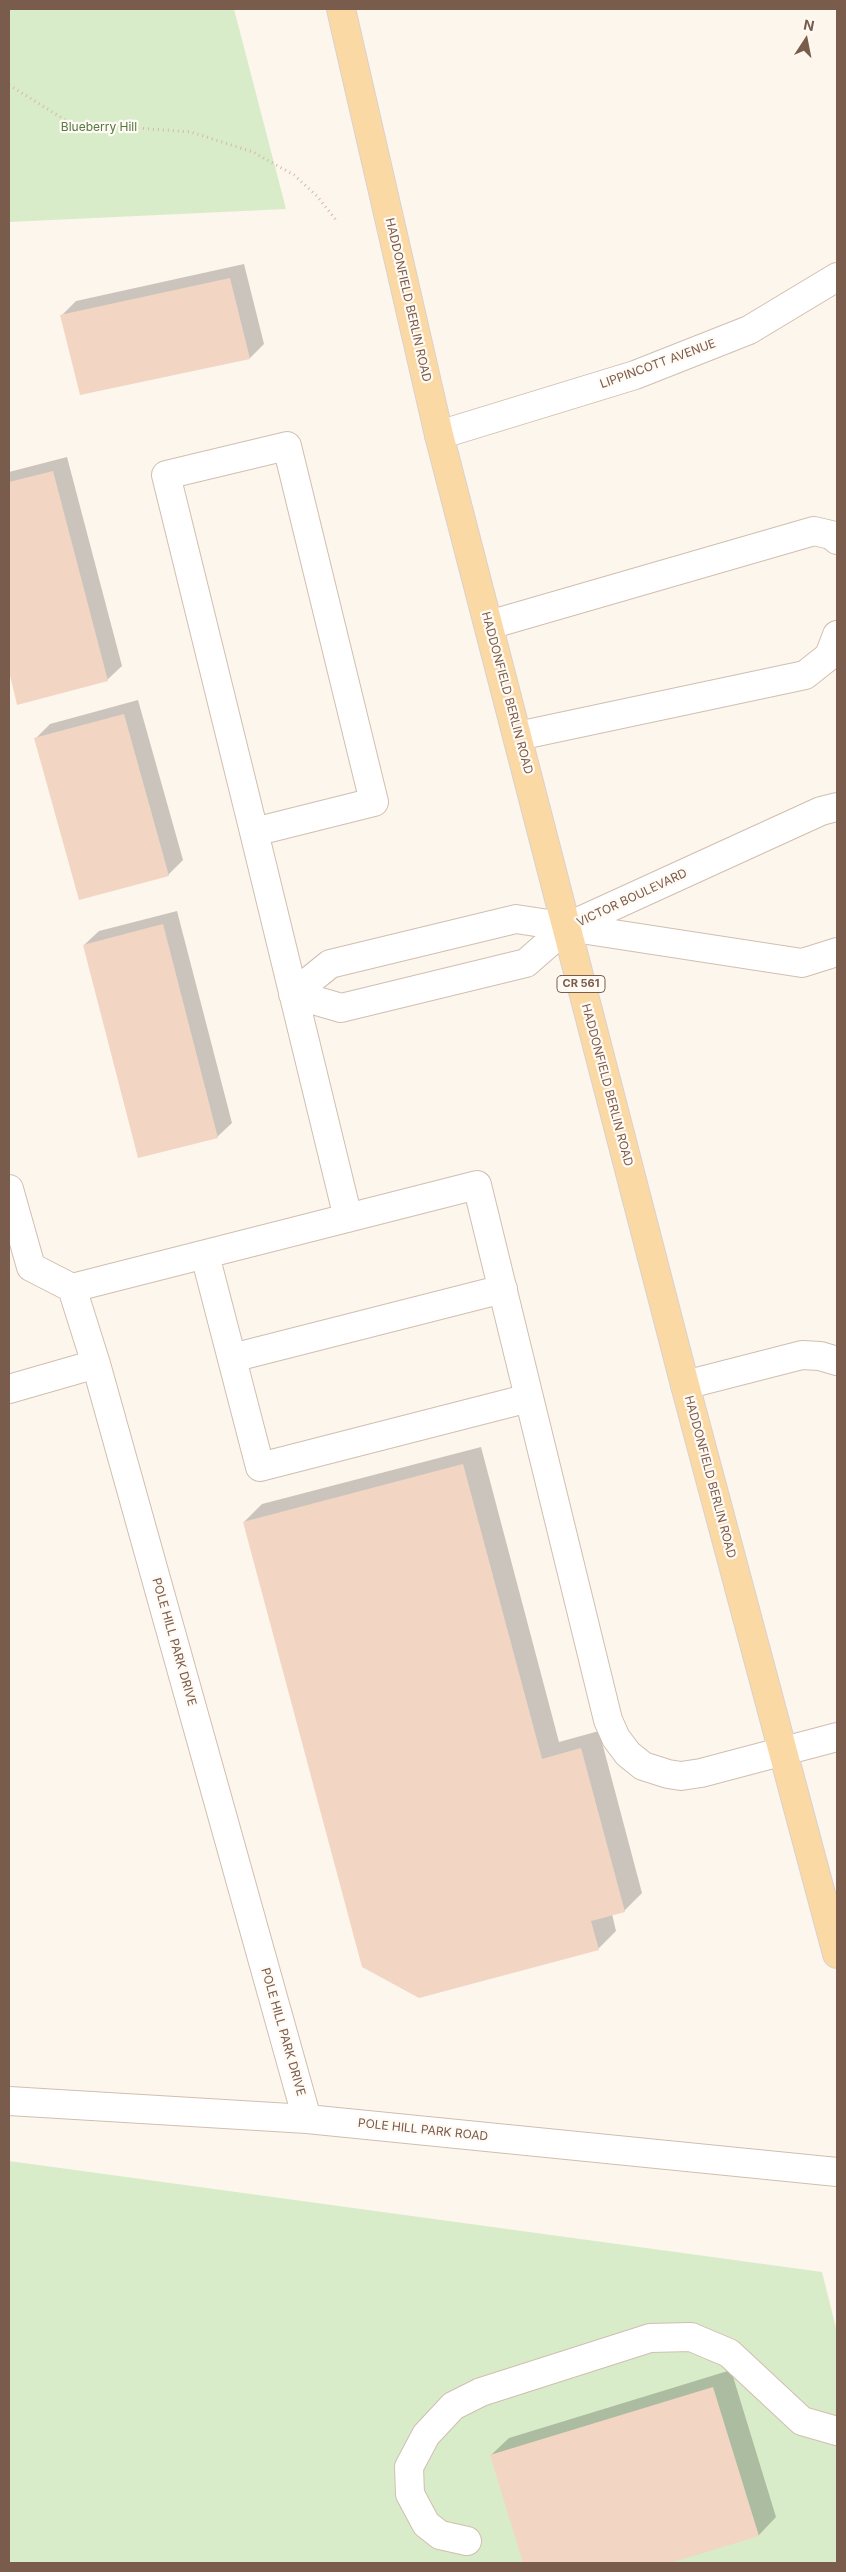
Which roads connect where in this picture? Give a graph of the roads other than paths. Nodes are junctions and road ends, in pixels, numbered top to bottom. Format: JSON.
{"nodes":[{"id":1,"x":341,"y":9,"type":"edge"},
{"id":2,"x":837,"y":276,"type":"edge"},
{"id":3,"x":439,"y":435,"type":"junction"},
{"id":4,"x":837,"y":540,"type":"edge"},
{"id":5,"x":489,"y":625,"type":"junction"},
{"id":6,"x":837,"y":635,"type":"edge"},
{"id":7,"x":518,"y":736,"type":"junction"},
{"id":8,"x":837,"y":807,"type":"edge"},
{"id":9,"x":254,"y":832,"type":"junction"},
{"id":10,"x":567,"y":927,"type":"junction"},
{"id":11,"x":837,"y":952,"type":"edge"},
{"id":12,"x":293,"y":994,"type":"junction"},
{"id":13,"x":9,"y":1189,"type":"edge"},
{"id":14,"x":348,"y":1218,"type":"junction"},
{"id":15,"x":16,"y":1231,"type":"edge"},
{"id":16,"x":205,"y":1255,"type":"junction"},
{"id":17,"x":72,"y":1288,"type":"junction"},
{"id":18,"x":503,"y":1289,"type":"junction"},
{"id":19,"x":232,"y":1358,"type":"junction"},
{"id":20,"x":837,"y":1361,"type":"edge"},
{"id":21,"x":96,"y":1364,"type":"junction"},
{"id":22,"x":685,"y":1385,"type":"junction"},
{"id":23,"x":9,"y":1389,"type":"edge"},
{"id":24,"x":529,"y":1398,"type":"junction"},
{"id":25,"x":837,"y":1737,"type":"edge"},
{"id":26,"x":782,"y":1751,"type":"junction"},
{"id":27,"x":837,"y":1954,"type":"edge"},
{"id":28,"x":9,"y":2102,"type":"edge"},
{"id":29,"x":307,"y":2119,"type":"junction"},
{"id":30,"x":837,"y":2172,"type":"edge"},
{"id":31,"x":837,"y":2431,"type":"edge"},
{"id":32,"x":466,"y":2541,"type":"dead end"}],
"edges":[{"from":1,"to":3,"type":"main road","name":"HADDONFIELD BERLIN ROAD","number":"CR 561"},
{"from":2,"to":3,"type":"street","name":"LIPPINCOTT AVENUE"},
{"from":3,"to":5,"type":"main road","name":"HADDONFIELD BERLIN ROAD","number":"CR 561"},
{"from":4,"to":5,"type":"street"},
{"from":5,"to":7,"type":"main road","name":"HADDONFIELD BERLIN ROAD","number":"CR 561"},
{"from":6,"to":7,"type":"street"},
{"from":7,"to":10,"type":"main road","name":"HADDONFIELD BERLIN ROAD","number":"CR 561"},
{"from":8,"to":10,"type":"street","name":"VICTOR BOULEVARD"},
{"from":9,"to":9,"type":"street"},
{"from":9,"to":12,"type":"street"},
{"from":10,"to":11,"type":"street","name":"VICTOR BOULEVARD"},
{"from":10,"to":12,"type":"street"},
{"from":10,"to":12,"type":"street"},
{"from":10,"to":22,"type":"main road","name":"HADDONFIELD BERLIN ROAD","number":"CR 561"},
{"from":12,"to":14,"type":"street"},
{"from":13,"to":15,"type":"street"},
{"from":14,"to":16,"type":"street"},
{"from":14,"to":18,"type":"street"},
{"from":15,"to":17,"type":"street"},
{"from":16,"to":17,"type":"street"},
{"from":16,"to":19,"type":"street"},
{"from":17,"to":21,"type":"street","name":"POLE HILL PARK DRIVE"},
{"from":18,"to":19,"type":"street"},
{"from":18,"to":24,"type":"street"},
{"from":19,"to":24,"type":"street"},
{"from":20,"to":22,"type":"street"},
{"from":21,"to":23,"type":"street"},
{"from":21,"to":29,"type":"street","name":"POLE HILL PARK DRIVE"},
{"from":22,"to":26,"type":"main road","name":"HADDONFIELD BERLIN ROAD","number":"CR 561"},
{"from":24,"to":26,"type":"street"},
{"from":25,"to":26,"type":"street"},
{"from":26,"to":27,"type":"main road","name":"HADDONFIELD BERLIN ROAD","number":"CR 561"},
{"from":28,"to":29,"type":"street","name":"POLE HILL PARK ROAD"},
{"from":29,"to":30,"type":"street","name":"POLE HILL PARK ROAD"},
{"from":31,"to":32,"type":"street"}]}
